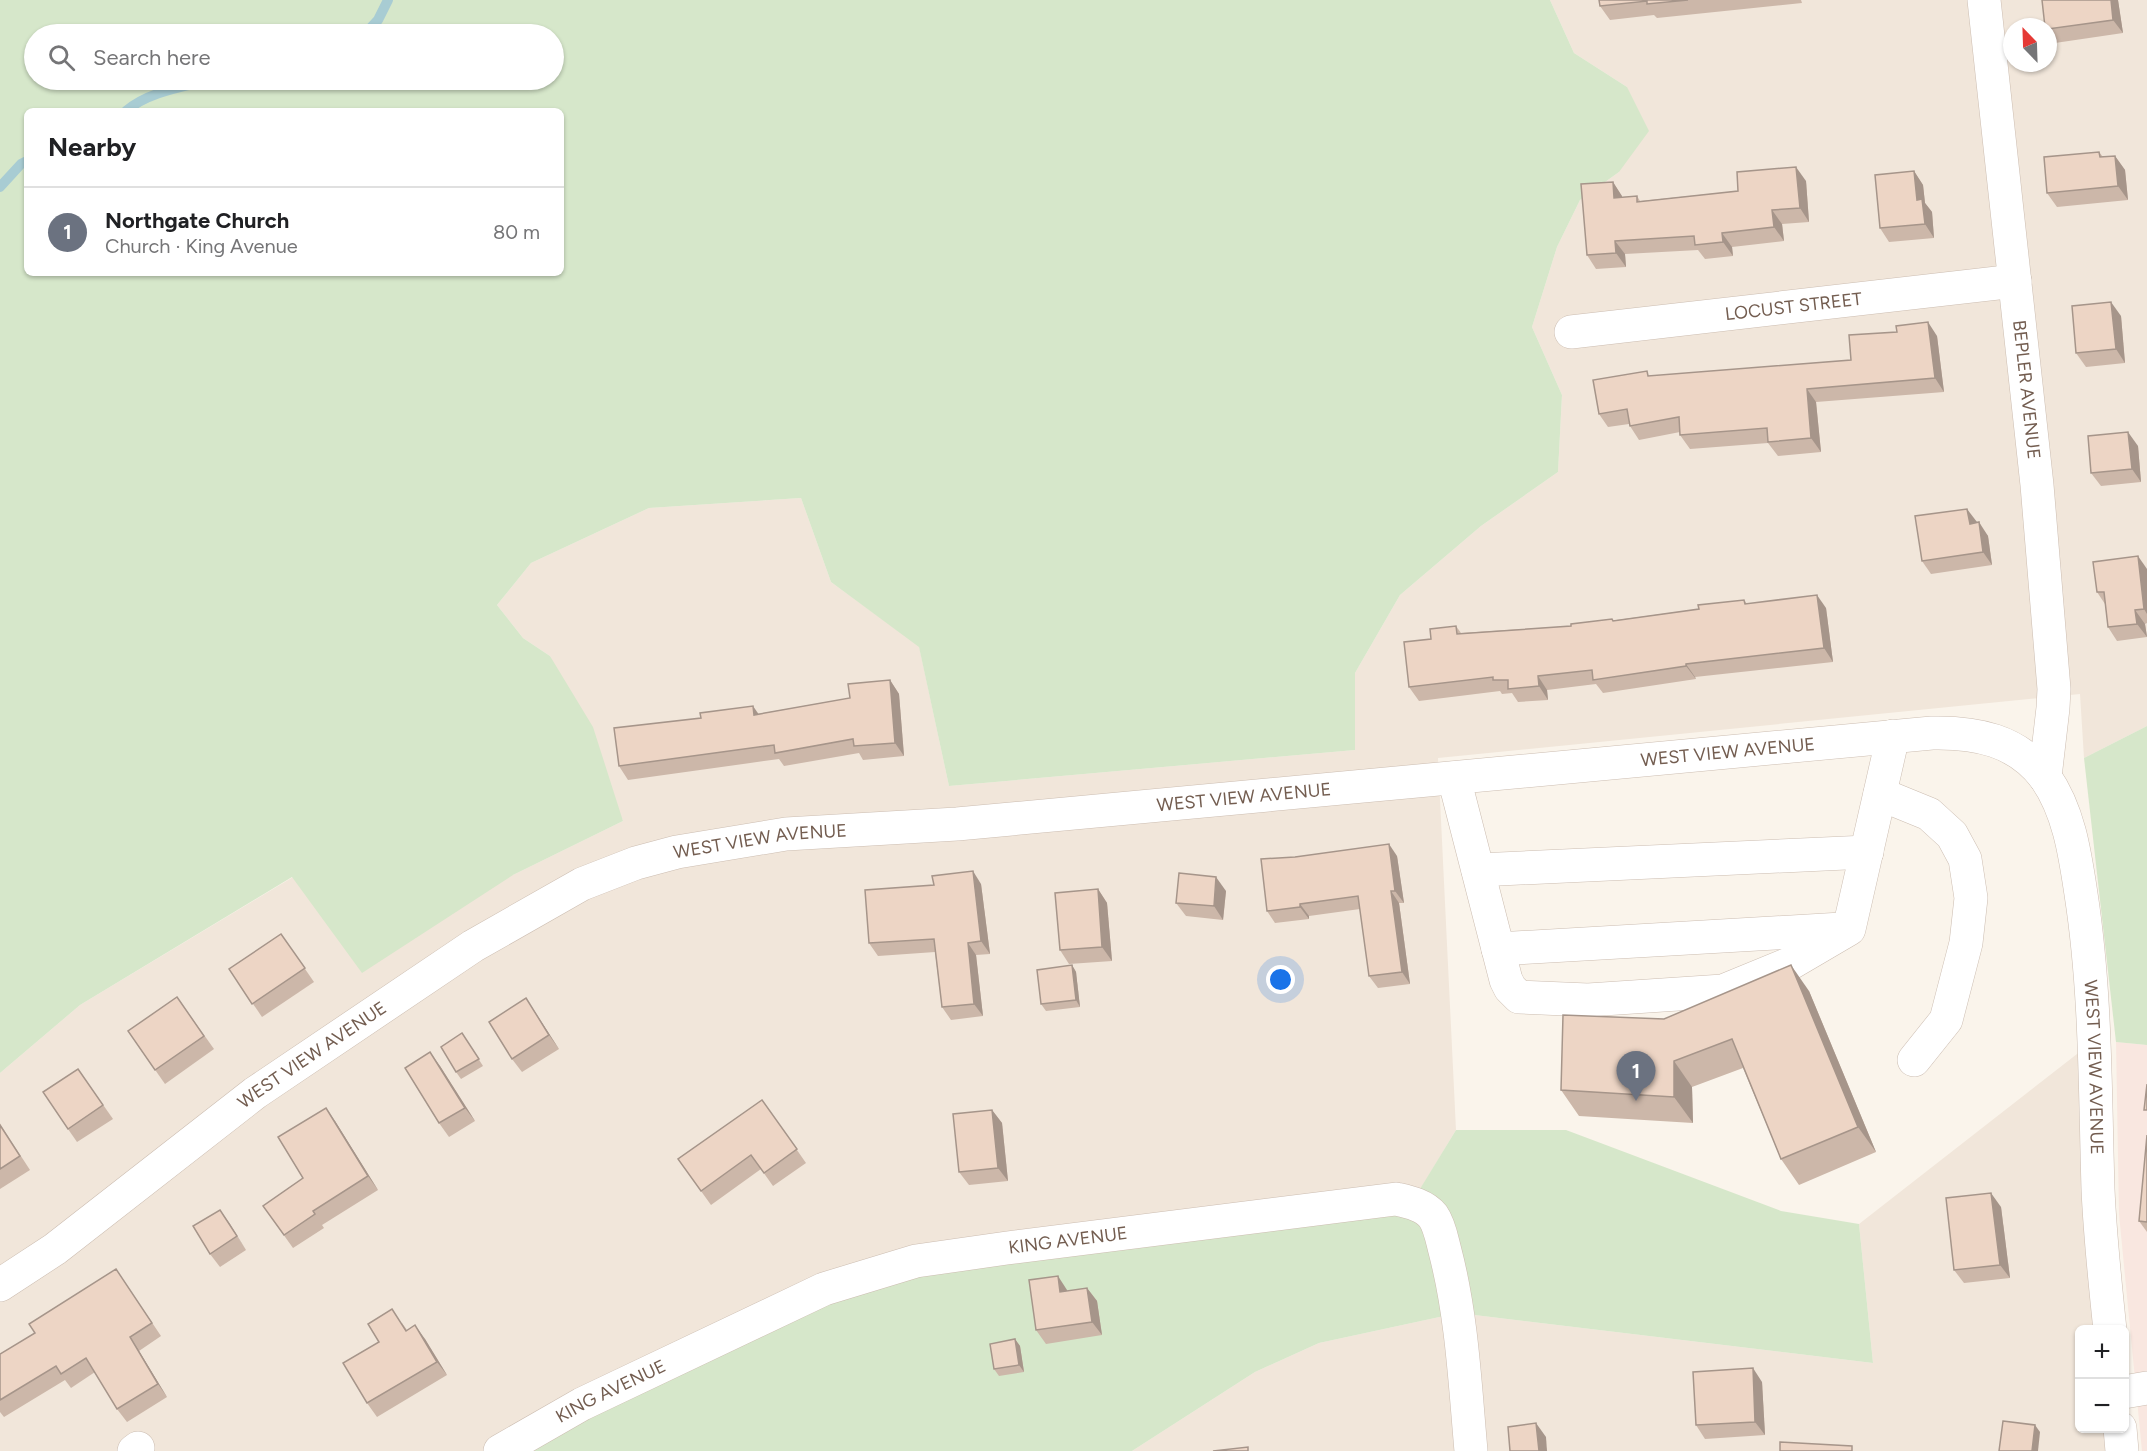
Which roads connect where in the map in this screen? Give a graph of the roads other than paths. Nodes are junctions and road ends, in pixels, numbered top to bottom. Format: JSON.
{"nodes":[{"id":1,"x":1984,"y":0,"type":"edge"},
{"id":2,"x":2015,"y":281,"type":"junction"},
{"id":3,"x":1571,"y":332,"type":"dead end"},
{"id":4,"x":1893,"y":736,"type":"junction"},
{"id":5,"x":2045,"y":777,"type":"junction"},
{"id":6,"x":1454,"y":778,"type":"junction"},
{"id":7,"x":1880,"y":794,"type":"junction"},
{"id":8,"x":1867,"y":852,"type":"junction"},
{"id":9,"x":1478,"y":870,"type":"junction"},
{"id":10,"x":1849,"y":929,"type":"junction"},
{"id":11,"x":1498,"y":949,"type":"junction"},
{"id":12,"x":1914,"y":1060,"type":"dead end"},
{"id":13,"x":0,"y":1285,"type":"edge"},
{"id":14,"x":2110,"y":1325,"type":"edge"},
{"id":15,"x":2147,"y":1388,"type":"edge"},
{"id":16,"x":2129,"y":1391,"type":"edge"},
{"id":17,"x":2120,"y":1433,"type":"edge"},
{"id":18,"x":500,"y":1451,"type":"edge"},
{"id":19,"x":1471,"y":1451,"type":"edge"},
{"id":20,"x":2122,"y":1451,"type":"edge"}],
"edges":[{"from":1,"to":2,"type":"street","name":"BEPLER AVENUE"},
{"from":2,"to":3,"type":"street","name":"LOCUST STREET"},
{"from":2,"to":5,"type":"street","name":"BEPLER AVENUE"},
{"from":4,"to":5,"type":"street","name":"WEST VIEW AVENUE"},
{"from":4,"to":6,"type":"street","name":"WEST VIEW AVENUE"},
{"from":4,"to":7,"type":"street"},
{"from":5,"to":14,"type":"street","name":"WEST VIEW AVENUE"},
{"from":6,"to":9,"type":"street"},
{"from":6,"to":13,"type":"street","name":"WEST VIEW AVENUE"},
{"from":7,"to":8,"type":"street"},
{"from":7,"to":12,"type":"street"},
{"from":8,"to":9,"type":"street"},
{"from":8,"to":10,"type":"street"},
{"from":9,"to":11,"type":"street"},
{"from":10,"to":11,"type":"street"},
{"from":10,"to":11,"type":"street"},
{"from":15,"to":16,"type":"street"},
{"from":17,"to":20,"type":"street"},
{"from":18,"to":19,"type":"street","name":"KING AVENUE"}]}
